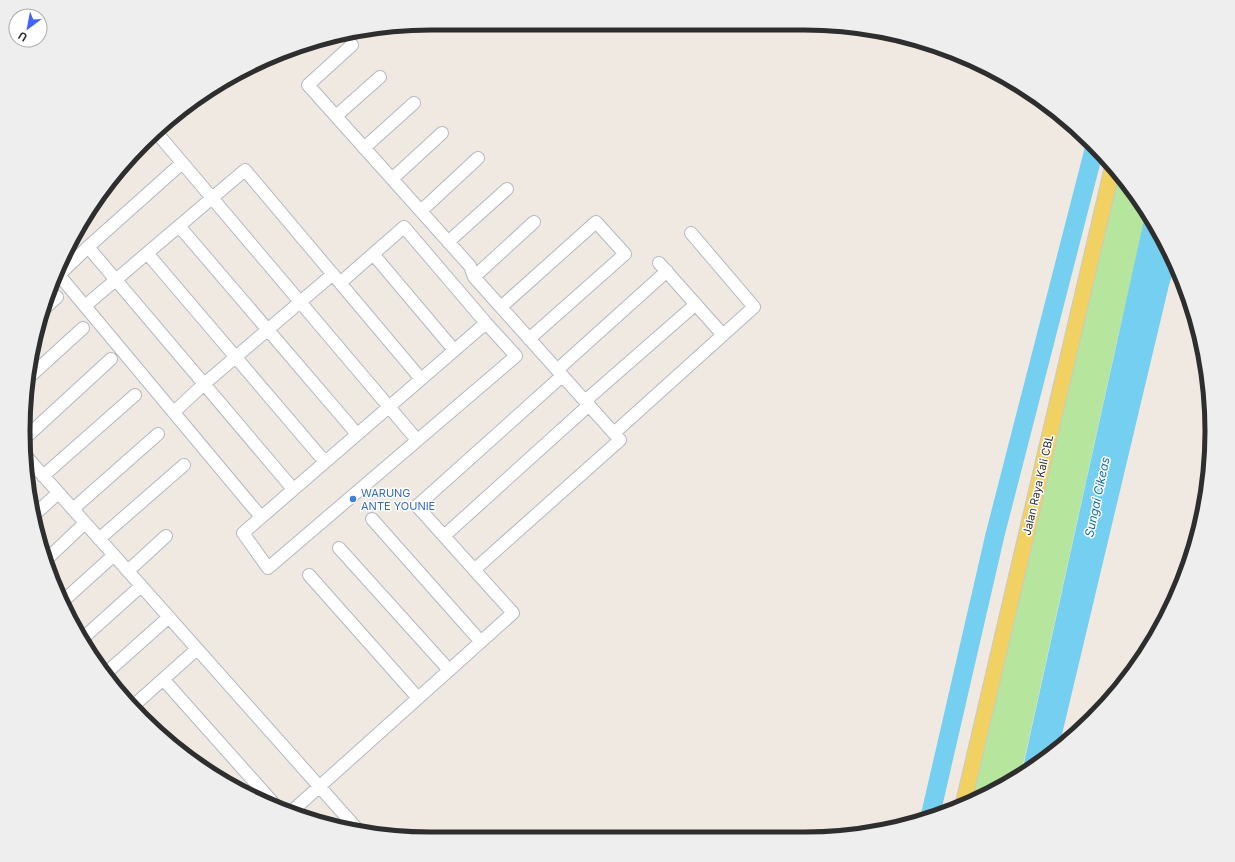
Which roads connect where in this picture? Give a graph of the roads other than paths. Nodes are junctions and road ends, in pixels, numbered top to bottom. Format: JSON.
{"nodes":[{"id":1,"x":352,"y":45,"type":"dead end"},
{"id":2,"x":380,"y":77,"type":"dead end"},
{"id":3,"x":414,"y":103,"type":"dead end"},
{"id":4,"x":336,"y":116,"type":"junction"},
{"id":5,"x":442,"y":133,"type":"dead end"},
{"id":6,"x":160,"y":136,"type":"edge"},
{"id":7,"x":364,"y":148,"type":"junction"},
{"id":8,"x":478,"y":158,"type":"dead end"},
{"id":9,"x":182,"y":163,"type":"junction"},
{"id":10,"x":1111,"y":174,"type":"edge"},
{"id":11,"x":392,"y":179,"type":"junction"},
{"id":12,"x":507,"y":189,"type":"dead end"},
{"id":13,"x":212,"y":198,"type":"junction"},
{"id":14,"x":421,"y":211,"type":"junction"},
{"id":15,"x":534,"y":222,"type":"dead end"},
{"id":16,"x":179,"y":226,"type":"junction"},
{"id":17,"x":691,"y":234,"type":"dead end"},
{"id":18,"x":448,"y":242,"type":"junction"},
{"id":19,"x":88,"y":247,"type":"junction"},
{"id":20,"x":147,"y":253,"type":"junction"},
{"id":21,"x":373,"y":254,"type":"junction"},
{"id":22,"x":64,"y":270,"type":"edge"},
{"id":23,"x":474,"y":277,"type":"junction"},
{"id":24,"x":61,"y":278,"type":"edge"},
{"id":25,"x":336,"y":278,"type":"junction"},
{"id":26,"x":115,"y":280,"type":"junction"},
{"id":27,"x":57,"y":297,"type":"dead end"},
{"id":28,"x":300,"y":302,"type":"junction"},
{"id":29,"x":51,"y":303,"type":"edge"},
{"id":30,"x":696,"y":304,"type":"junction"},
{"id":31,"x":84,"y":306,"type":"junction"},
{"id":32,"x":501,"y":307,"type":"junction"},
{"id":33,"x":486,"y":323,"type":"junction"},
{"id":34,"x":84,"y":328,"type":"dead end"},
{"id":35,"x":268,"y":330,"type":"junction"},
{"id":36,"x":723,"y":335,"type":"junction"},
{"id":37,"x":530,"y":339,"type":"junction"},
{"id":38,"x":454,"y":350,"type":"junction"},
{"id":39,"x":236,"y":357,"type":"junction"},
{"id":40,"x":111,"y":359,"type":"dead end"},
{"id":41,"x":34,"y":373,"type":"edge"},
{"id":42,"x":560,"y":373,"type":"junction"},
{"id":43,"x":421,"y":379,"type":"junction"},
{"id":44,"x":204,"y":384,"type":"junction"},
{"id":45,"x":135,"y":395,"type":"dead end"},
{"id":46,"x":587,"y":403,"type":"junction"},
{"id":47,"x":389,"y":407,"type":"junction"},
{"id":48,"x":174,"y":412,"type":"junction"},
{"id":49,"x":30,"y":433,"type":"edge"},
{"id":50,"x":614,"y":433,"type":"junction"},
{"id":51,"x":158,"y":434,"type":"dead end"},
{"id":52,"x":357,"y":434,"type":"junction"},
{"id":53,"x":417,"y":440,"type":"junction"},
{"id":54,"x":325,"y":462,"type":"junction"},
{"id":55,"x":184,"y":464,"type":"dead end"},
{"id":56,"x":32,"y":465,"type":"edge"},
{"id":57,"x":43,"y":476,"type":"junction"},
{"id":58,"x":293,"y":489,"type":"junction"},
{"id":59,"x":58,"y":493,"type":"junction"},
{"id":60,"x":73,"y":509,"type":"junction"},
{"id":61,"x":38,"y":511,"type":"edge"},
{"id":62,"x":261,"y":517,"type":"junction"},
{"id":63,"x":372,"y":519,"type":"dead end"},
{"id":64,"x":85,"y":523,"type":"junction"},
{"id":65,"x":166,"y":536,"type":"dead end"},
{"id":66,"x":444,"y":536,"type":"junction"},
{"id":67,"x":99,"y":538,"type":"junction"},
{"id":68,"x":339,"y":548,"type":"dead end"},
{"id":69,"x":50,"y":555,"type":"edge"},
{"id":70,"x":114,"y":555,"type":"junction"},
{"id":71,"x":474,"y":570,"type":"junction"},
{"id":72,"x":128,"y":571,"type":"junction"},
{"id":73,"x":309,"y":575,"type":"dead end"},
{"id":74,"x":141,"y":586,"type":"junction"},
{"id":75,"x":67,"y":598,"type":"edge"},
{"id":76,"x":169,"y":617,"type":"junction"},
{"id":77,"x":86,"y":635,"type":"edge"},
{"id":78,"x":481,"y":642,"type":"junction"},
{"id":79,"x":197,"y":649,"type":"junction"},
{"id":80,"x":109,"y":670,"type":"edge"},
{"id":81,"x":449,"y":670,"type":"junction"},
{"id":82,"x":163,"y":679,"type":"junction"},
{"id":83,"x":418,"y":698,"type":"junction"},
{"id":84,"x":136,"y":702,"type":"edge"},
{"id":85,"x":320,"y":786,"type":"junction"},
{"id":86,"x":268,"y":797,"type":"edge"},
{"id":87,"x":965,"y":798,"type":"edge"},
{"id":88,"x":295,"y":808,"type":"edge"},
{"id":89,"x":348,"y":823,"type":"edge"}],
"edges":[{"from":1,"to":4,"type":"street"},
{"from":2,"to":4,"type":"street"},
{"from":3,"to":7,"type":"street"},
{"from":4,"to":7,"type":"street"},
{"from":5,"to":11,"type":"street"},
{"from":6,"to":9,"type":"street"},
{"from":7,"to":11,"type":"street"},
{"from":8,"to":14,"type":"street"},
{"from":9,"to":13,"type":"street"},
{"from":9,"to":19,"type":"street"},
{"from":10,"to":87,"type":"main road","name":"Jalan Raya Kali CBL"},
{"from":11,"to":14,"type":"street"},
{"from":12,"to":18,"type":"street"},
{"from":13,"to":16,"type":"street"},
{"from":13,"to":25,"type":"street"},
{"from":13,"to":28,"type":"street"},
{"from":14,"to":18,"type":"street"},
{"from":15,"to":23,"type":"street"},
{"from":16,"to":20,"type":"street"},
{"from":16,"to":35,"type":"street"},
{"from":17,"to":36,"type":"street"},
{"from":18,"to":23,"type":"street"},
{"from":19,"to":22,"type":"street"},
{"from":19,"to":26,"type":"street"},
{"from":20,"to":26,"type":"street"},
{"from":20,"to":39,"type":"street"},
{"from":21,"to":25,"type":"street"},
{"from":21,"to":33,"type":"street"},
{"from":21,"to":38,"type":"street"},
{"from":23,"to":32,"type":"street"},
{"from":24,"to":31,"type":"street"},
{"from":25,"to":28,"type":"street"},
{"from":25,"to":43,"type":"street"},
{"from":26,"to":31,"type":"street"},
{"from":26,"to":44,"type":"street"},
{"from":27,"to":29,"type":"street"},
{"from":28,"to":35,"type":"street"},
{"from":28,"to":47,"type":"street"},
{"from":30,"to":36,"type":"street"},
{"from":30,"to":42,"type":"street"},
{"from":30,"to":46,"type":"street"},
{"from":31,"to":48,"type":"street"},
{"from":32,"to":37,"type":"street"},
{"from":32,"to":37,"type":"street"},
{"from":33,"to":38,"type":"street"},
{"from":33,"to":53,"type":"street"},
{"from":34,"to":41,"type":"street"},
{"from":35,"to":39,"type":"street"},
{"from":35,"to":52,"type":"street"},
{"from":36,"to":50,"type":"street"},
{"from":37,"to":42,"type":"street"},
{"from":38,"to":43,"type":"street"},
{"from":39,"to":44,"type":"street"},
{"from":39,"to":54,"type":"street"},
{"from":40,"to":49,"type":"street"},
{"from":42,"to":46,"type":"street"},
{"from":42,"to":66,"type":"street"},
{"from":43,"to":47,"type":"street"},
{"from":44,"to":48,"type":"street"},
{"from":44,"to":58,"type":"street"},
{"from":45,"to":57,"type":"street"},
{"from":46,"to":50,"type":"street"},
{"from":46,"to":66,"type":"street"},
{"from":47,"to":52,"type":"street"},
{"from":47,"to":53,"type":"street"},
{"from":48,"to":62,"type":"street"},
{"from":50,"to":71,"type":"street"},
{"from":51,"to":60,"type":"street"},
{"from":52,"to":54,"type":"street"},
{"from":53,"to":62,"type":"street"},
{"from":54,"to":58,"type":"street"},
{"from":55,"to":67,"type":"street"},
{"from":56,"to":57,"type":"street"},
{"from":57,"to":59,"type":"street"},
{"from":58,"to":62,"type":"street"},
{"from":59,"to":60,"type":"street"},
{"from":59,"to":61,"type":"street"},
{"from":60,"to":64,"type":"street"},
{"from":63,"to":78,"type":"street"},
{"from":64,"to":67,"type":"street"},
{"from":64,"to":69,"type":"street"},
{"from":65,"to":72,"type":"street"},
{"from":66,"to":71,"type":"street"},
{"from":67,"to":70,"type":"street"},
{"from":68,"to":81,"type":"street"},
{"from":70,"to":72,"type":"street"},
{"from":70,"to":75,"type":"street"},
{"from":71,"to":78,"type":"street"},
{"from":72,"to":74,"type":"street"},
{"from":73,"to":83,"type":"street"},
{"from":74,"to":76,"type":"street"},
{"from":74,"to":77,"type":"street"},
{"from":76,"to":79,"type":"street"},
{"from":76,"to":80,"type":"street"},
{"from":78,"to":81,"type":"street"},
{"from":79,"to":82,"type":"street"},
{"from":79,"to":85,"type":"street"},
{"from":81,"to":83,"type":"street"},
{"from":82,"to":84,"type":"street"},
{"from":82,"to":86,"type":"street"},
{"from":83,"to":85,"type":"street"},
{"from":85,"to":88,"type":"street"},
{"from":85,"to":89,"type":"street"}]}
